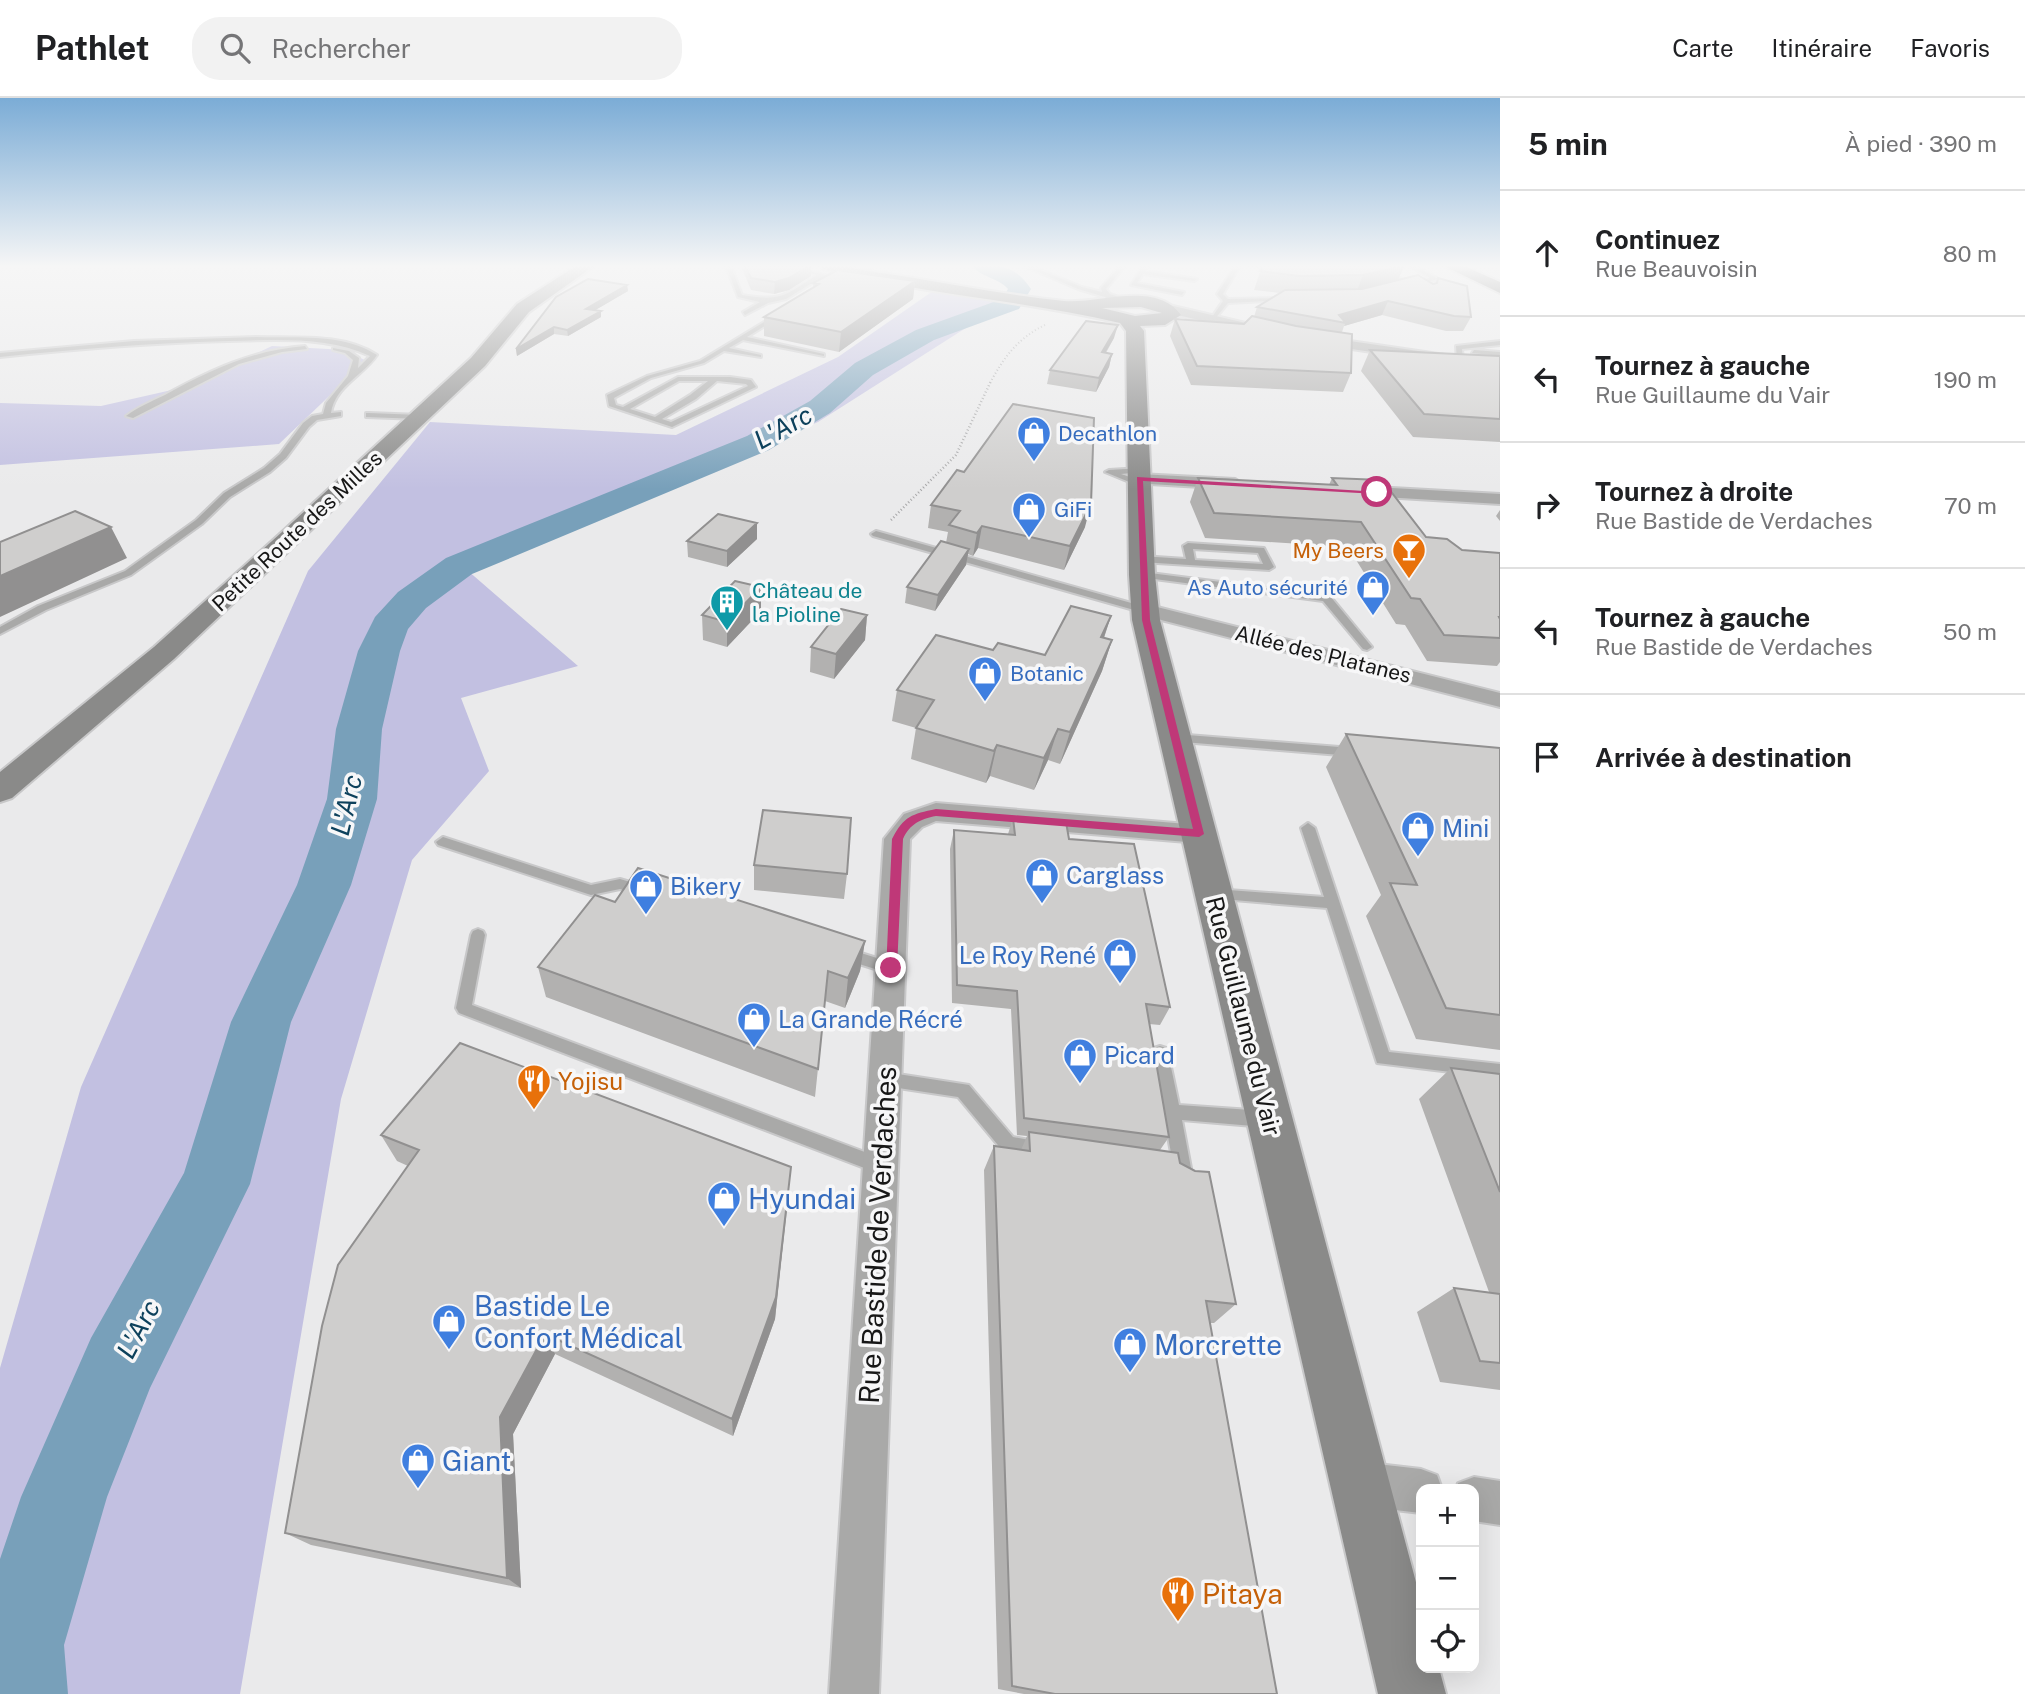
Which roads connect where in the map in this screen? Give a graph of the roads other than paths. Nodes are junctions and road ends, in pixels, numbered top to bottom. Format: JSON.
{"nodes":[{"id":1,"x":232,"y":340,"type":"edge"},
{"id":2,"x":320,"y":340,"type":"edge"},
{"id":3,"x":496,"y":340,"type":"edge"},
{"id":4,"x":738,"y":340,"type":"edge"},
{"id":5,"x":754,"y":340,"type":"edge"},
{"id":6,"x":1132,"y":340,"type":"edge"},
{"id":7,"x":1317,"y":340,"type":"edge"},
{"id":8,"x":1500,"y":342,"type":"edge"},
{"id":9,"x":723,"y":349,"type":"junction"},
{"id":10,"x":1500,"y":354,"type":"edge"},
{"id":11,"x":0,"y":355,"type":"edge"},
{"id":12,"x":822,"y":355,"type":"dead end"},
{"id":13,"x":760,"y":356,"type":"dead end"},
{"id":14,"x":1460,"y":356,"type":"junction"},
{"id":15,"x":1500,"y":367,"type":"edge"},
{"id":16,"x":352,"y":375,"type":"junction"},
{"id":17,"x":715,"y":379,"type":"junction"},
{"id":18,"x":624,"y":409,"type":"junction"},
{"id":19,"x":338,"y":414,"type":"dead end"},
{"id":20,"x":327,"y":415,"type":"junction"},
{"id":21,"x":369,"y":415,"type":"dead end"},
{"id":22,"x":130,"y":416,"type":"dead end"},
{"id":23,"x":420,"y":418,"type":"junction"},
{"id":24,"x":656,"y":419,"type":"junction"},
{"id":25,"x":1139,"y":477,"type":"junction"},
{"id":26,"x":1258,"y":485,"type":"edge"},
{"id":27,"x":1337,"y":490,"type":"edge"},
{"id":28,"x":1500,"y":499,"type":"edge"},
{"id":29,"x":876,"y":534,"type":"road end"},
{"id":30,"x":1191,"y":562,"type":"junction"},
{"id":31,"x":1143,"y":581,"type":"junction"},
{"id":32,"x":0,"y":631,"type":"edge"},
{"id":33,"x":1367,"y":647,"type":"dead end"},
{"id":34,"x":1500,"y":700,"type":"edge"},
{"id":35,"x":1175,"y":738,"type":"junction"},
{"id":36,"x":1365,"y":753,"type":"edge"},
{"id":37,"x":0,"y":790,"type":"edge"},
{"id":38,"x":1308,"y":828,"type":"dead end"},
{"id":39,"x":1199,"y":834,"type":"junction"},
{"id":40,"x":443,"y":842,"type":"dead end"},
{"id":41,"x":1214,"y":894,"type":"junction"},
{"id":42,"x":659,"y":896,"type":"edge"},
{"id":43,"x":1332,"y":902,"type":"junction"},
{"id":44,"x":478,"y":935,"type":"dead end"},
{"id":45,"x":826,"y":948,"type":"edge"},
{"id":46,"x":891,"y":968,"type":"junction"},
{"id":47,"x":1160,"y":1053,"type":"dead end"},
{"id":48,"x":1500,"y":1071,"type":"edge"},
{"id":49,"x":885,"y":1079,"type":"junction"},
{"id":50,"x":1172,"y":1112,"type":"junction"},
{"id":51,"x":1270,"y":1119,"type":"junction"},
{"id":52,"x":1062,"y":1152,"type":"edge"},
{"id":53,"x":1156,"y":1165,"type":"edge"},
{"id":54,"x":881,"y":1167,"type":"junction"},
{"id":55,"x":1360,"y":1484,"type":"junction"},
{"id":56,"x":1416,"y":1490,"type":"edge"},
{"id":57,"x":1479,"y":1500,"type":"edge"},
{"id":58,"x":1500,"y":1503,"type":"edge"},
{"id":59,"x":854,"y":1694,"type":"edge"},
{"id":60,"x":1412,"y":1694,"type":"edge"}],
"edges":[{"from":1,"to":11,"type":"lane"},
{"from":2,"to":16,"type":"lane"},
{"from":3,"to":23,"type":"main road","name":"Petite Route des Milles"},
{"from":4,"to":9,"type":"lane"},
{"from":5,"to":12,"type":"lane"},
{"from":6,"to":25,"type":"main road","name":"Rue Guillaume du Vair"},
{"from":7,"to":14,"type":"street"},
{"from":8,"to":14,"type":"lane"},
{"from":9,"to":13,"type":"lane"},
{"from":9,"to":18,"type":"lane"},
{"from":10,"to":14,"type":"lane"},
{"from":14,"to":15,"type":"street"},
{"from":16,"to":20,"type":"lane"},
{"from":16,"to":22,"type":"lane"},
{"from":17,"to":18,"type":"lane"},
{"from":17,"to":24,"type":"lane"},
{"from":17,"to":24,"type":"lane"},
{"from":18,"to":24,"type":"lane"},
{"from":19,"to":20,"type":"lane"},
{"from":20,"to":32,"type":"lane"},
{"from":21,"to":23,"type":"lane"},
{"from":23,"to":37,"type":"main road","name":"Petite Route des Milles"},
{"from":25,"to":26,"type":"street"},
{"from":25,"to":31,"type":"main road","name":"Rue Guillaume du Vair"},
{"from":27,"to":28,"type":"street"},
{"from":29,"to":31,"type":"lane"},
{"from":30,"to":30,"type":"lane"},
{"from":30,"to":31,"type":"lane"},
{"from":31,"to":33,"type":"lane"},
{"from":31,"to":34,"type":"street","name":"Allée des Platanes"},
{"from":31,"to":35,"type":"main road","name":"Rue Guillaume du Vair"},
{"from":35,"to":36,"type":"lane"},
{"from":35,"to":39,"type":"main road","name":"Rue Guillaume du Vair"},
{"from":38,"to":43,"type":"lane"},
{"from":39,"to":41,"type":"main road","name":"Rue Guillaume du Vair"},
{"from":39,"to":46,"type":"street","name":"Rue Bastide de Verdaches"},
{"from":40,"to":42,"type":"lane"},
{"from":41,"to":43,"type":"lane"},
{"from":41,"to":51,"type":"main road","name":"Rue Guillaume du Vair"},
{"from":43,"to":48,"type":"lane"},
{"from":44,"to":54,"type":"lane"},
{"from":45,"to":46,"type":"lane"},
{"from":46,"to":49,"type":"street","name":"Rue Bastide de Verdaches"},
{"from":47,"to":50,"type":"lane"},
{"from":49,"to":52,"type":"lane"},
{"from":49,"to":54,"type":"street","name":"Rue Bastide de Verdaches"},
{"from":50,"to":51,"type":"lane"},
{"from":50,"to":53,"type":"lane"},
{"from":51,"to":55,"type":"main road","name":"Rue Guillaume du Vair"},
{"from":54,"to":59,"type":"street","name":"Rue Bastide de Verdaches"},
{"from":55,"to":56,"type":"street"},
{"from":55,"to":60,"type":"main road","name":"Rue Guillaume du Vair"},
{"from":57,"to":58,"type":"street"}]}
